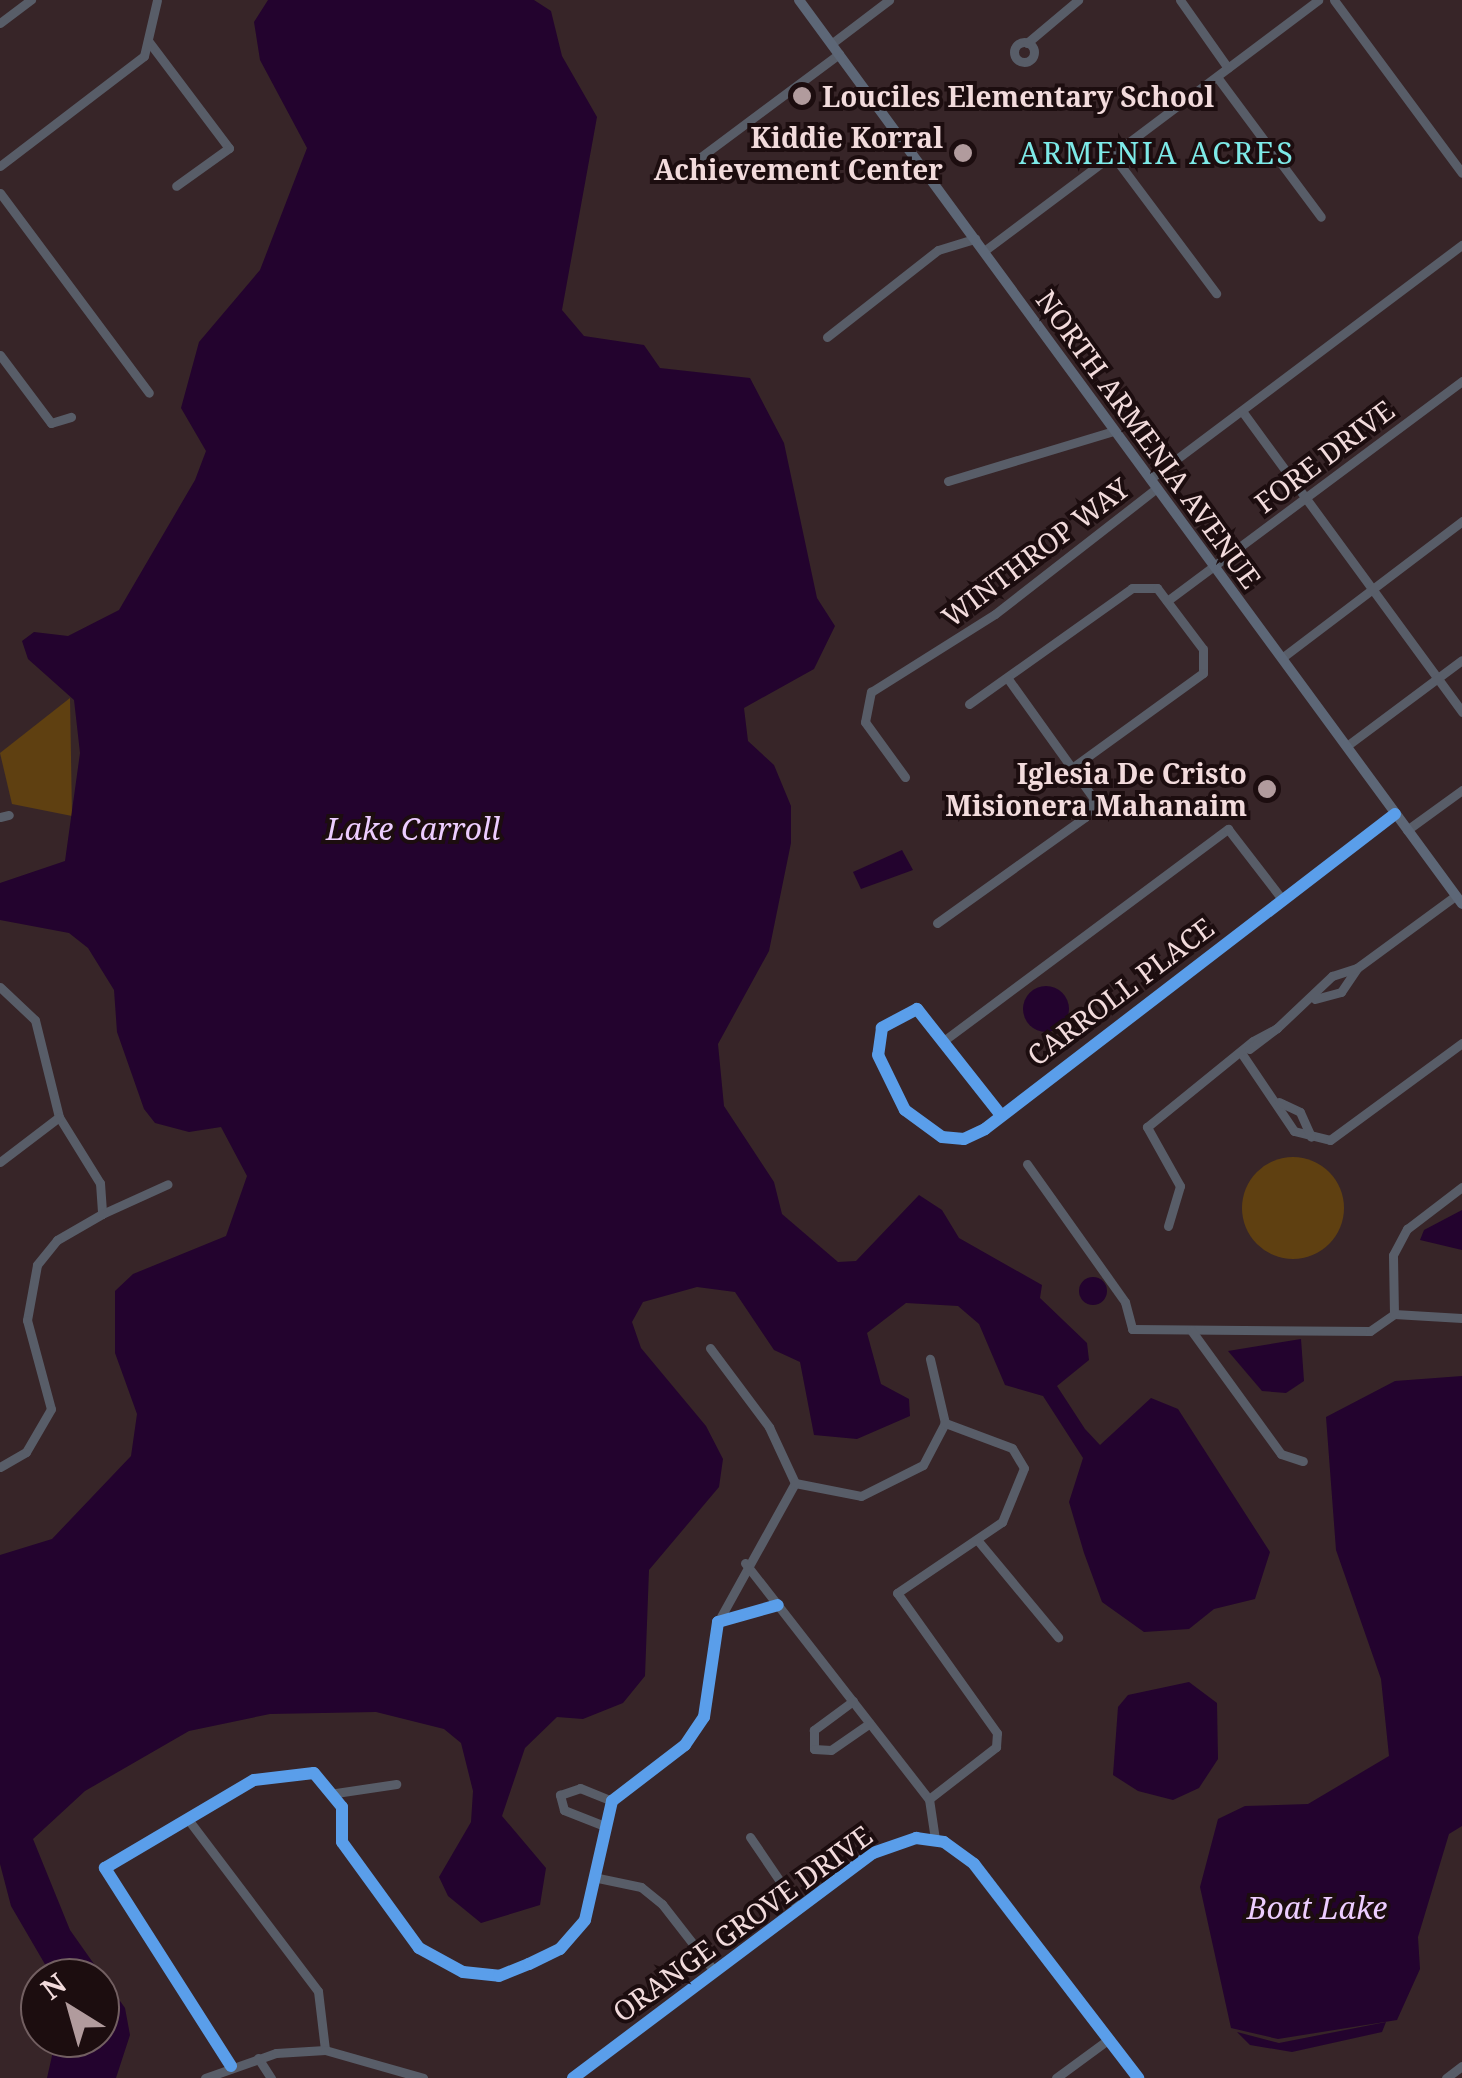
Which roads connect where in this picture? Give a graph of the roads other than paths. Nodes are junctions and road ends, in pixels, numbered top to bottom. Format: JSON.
{"nodes":[{"id":1,"x":31,"y":0,"type":"edge"},
{"id":2,"x":157,"y":0,"type":"edge"},
{"id":3,"x":799,"y":0,"type":"edge"},
{"id":4,"x":889,"y":0,"type":"edge"},
{"id":5,"x":1078,"y":0,"type":"edge"},
{"id":6,"x":1180,"y":0,"type":"edge"},
{"id":7,"x":1318,"y":0,"type":"edge"},
{"id":8,"x":1334,"y":0,"type":"edge"},
{"id":9,"x":0,"y":23,"type":"edge"},
{"id":10,"x":149,"y":42,"type":"junction"},
{"id":11,"x":1028,"y":42,"type":"dead end"},
{"id":12,"x":835,"y":49,"type":"junction"},
{"id":13,"x":1228,"y":68,"type":"junction"},
{"id":14,"x":1217,"y":77,"type":"junction"},
{"id":15,"x":1112,"y":154,"type":"junction"},
{"id":16,"x":702,"y":156,"type":"dead end"},
{"id":17,"x":0,"y":166,"type":"edge"},
{"id":18,"x":1462,"y":173,"type":"edge"},
{"id":19,"x":176,"y":186,"type":"dead end"},
{"id":20,"x":0,"y":193,"type":"edge"},
{"id":21,"x":1321,"y":217,"type":"dead end"},
{"id":22,"x":974,"y":239,"type":"junction"},
{"id":23,"x":1462,"y":245,"type":"edge"},
{"id":24,"x":984,"y":252,"type":"junction"},
{"id":25,"x":1216,"y":293,"type":"dead end"},
{"id":26,"x":828,"y":337,"type":"dead end"},
{"id":27,"x":0,"y":355,"type":"edge"},
{"id":28,"x":1462,"y":381,"type":"edge"},
{"id":29,"x":150,"y":393,"type":"dead end"},
{"id":30,"x":1242,"y":410,"type":"junction"},
{"id":31,"x":71,"y":417,"type":"dead end"},
{"id":32,"x":1114,"y":431,"type":"junction"},
{"id":33,"x":948,"y":480,"type":"dead end"},
{"id":34,"x":1153,"y":483,"type":"junction"},
{"id":35,"x":1307,"y":497,"type":"junction"},
{"id":36,"x":1462,"y":521,"type":"edge"},
{"id":37,"x":1213,"y":567,"type":"junction"},
{"id":38,"x":1374,"y":589,"type":"junction"},
{"id":39,"x":1167,"y":601,"type":"junction"},
{"id":40,"x":1282,"y":657,"type":"junction"},
{"id":41,"x":1462,"y":660,"type":"edge"},
{"id":42,"x":1438,"y":678,"type":"junction"},
{"id":43,"x":1008,"y":679,"type":"junction"},
{"id":44,"x":969,"y":704,"type":"dead end"},
{"id":45,"x":1462,"y":712,"type":"edge"},
{"id":46,"x":1348,"y":746,"type":"junction"},
{"id":47,"x":1076,"y":765,"type":"junction"},
{"id":48,"x":905,"y":776,"type":"dead end"},
{"id":49,"x":1462,"y":790,"type":"edge"},
{"id":50,"x":1394,"y":814,"type":"junction"},
{"id":51,"x":1407,"y":830,"type":"junction"},
{"id":52,"x":1282,"y":899,"type":"junction"},
{"id":53,"x":1459,"y":900,"type":"edge"},
{"id":54,"x":937,"y":923,"type":"dead end"},
{"id":55,"x":1357,"y":968,"type":"junction"},
{"id":56,"x":0,"y":987,"type":"edge"},
{"id":57,"x":1315,"y":1000,"type":"junction"},
{"id":58,"x":942,"y":1042,"type":"junction"},
{"id":59,"x":1462,"y":1043,"type":"edge"},
{"id":60,"x":1246,"y":1051,"type":"junction"},
{"id":61,"x":1278,"y":1102,"type":"junction"},
{"id":62,"x":1000,"y":1114,"type":"junction"},
{"id":63,"x":60,"y":1117,"type":"junction"},
{"id":64,"x":1310,"y":1138,"type":"junction"},
{"id":65,"x":0,"y":1162,"type":"edge"},
{"id":66,"x":1027,"y":1164,"type":"dead end"},
{"id":67,"x":168,"y":1184,"type":"dead end"},
{"id":68,"x":1462,"y":1187,"type":"edge"},
{"id":69,"x":102,"y":1214,"type":"junction"},
{"id":70,"x":1168,"y":1226,"type":"dead end"},
{"id":71,"x":1394,"y":1314,"type":"junction"},
{"id":72,"x":1462,"y":1318,"type":"edge"},
{"id":73,"x":1191,"y":1330,"type":"junction"},
{"id":74,"x":710,"y":1348,"type":"dead end"},
{"id":75,"x":930,"y":1359,"type":"dead end"},
{"id":76,"x":945,"y":1423,"type":"junction"},
{"id":77,"x":1303,"y":1461,"type":"dead end"},
{"id":78,"x":0,"y":1468,"type":"edge"},
{"id":79,"x":795,"y":1483,"type":"junction"},
{"id":80,"x":979,"y":1542,"type":"junction"},
{"id":81,"x":745,"y":1563,"type":"junction"},
{"id":82,"x":778,"y":1605,"type":"junction"},
{"id":83,"x":718,"y":1622,"type":"junction"},
{"id":84,"x":1058,"y":1637,"type":"dead end"},
{"id":85,"x":853,"y":1701,"type":"junction"},
{"id":86,"x":870,"y":1722,"type":"junction"},
{"id":87,"x":396,"y":1784,"type":"dead end"},
{"id":88,"x":336,"y":1793,"type":"junction"},
{"id":89,"x":930,"y":1799,"type":"junction"},
{"id":90,"x":612,"y":1802,"type":"junction"},
{"id":91,"x":187,"y":1818,"type":"junction"},
{"id":92,"x":602,"y":1825,"type":"junction"},
{"id":93,"x":750,"y":1837,"type":"dead end"},
{"id":94,"x":934,"y":1838,"type":"junction"},
{"id":95,"x":598,"y":1878,"type":"junction"},
{"id":96,"x":799,"y":1909,"type":"junction"},
{"id":97,"x":714,"y":1972,"type":"junction"},
{"id":98,"x":1109,"y":2039,"type":"junction"},
{"id":99,"x":325,"y":2050,"type":"junction"},
{"id":100,"x":258,"y":2058,"type":"junction"},
{"id":101,"x":231,"y":2066,"type":"junction"},
{"id":102,"x":1462,"y":2066,"type":"edge"},
{"id":103,"x":205,"y":2078,"type":"edge"},
{"id":104,"x":271,"y":2078,"type":"edge"},
{"id":105,"x":423,"y":2078,"type":"edge"},
{"id":106,"x":573,"y":2078,"type":"edge"},
{"id":107,"x":1056,"y":2078,"type":"edge"},
{"id":108,"x":1138,"y":2078,"type":"edge"},
{"id":109,"x":1446,"y":2078,"type":"edge"}],
"edges":[{"from":1,"to":9,"type":"street"},
{"from":2,"to":10,"type":"street"},
{"from":3,"to":12,"type":"main road","name":"NORTH ARMENIA AVENUE"},
{"from":4,"to":12,"type":"street"},
{"from":5,"to":11,"type":"street"},
{"from":6,"to":13,"type":"street"},
{"from":7,"to":13,"type":"street"},
{"from":8,"to":18,"type":"street"},
{"from":10,"to":17,"type":"street"},
{"from":10,"to":19,"type":"street"},
{"from":12,"to":16,"type":"street"},
{"from":12,"to":22,"type":"main road","name":"NORTH ARMENIA AVENUE"},
{"from":13,"to":14,"type":"street"},
{"from":14,"to":15,"type":"street"},
{"from":14,"to":21,"type":"street"},
{"from":15,"to":24,"type":"street"},
{"from":15,"to":25,"type":"street"},
{"from":20,"to":29,"type":"street"},
{"from":22,"to":24,"type":"main road","name":"NORTH ARMENIA AVENUE"},
{"from":22,"to":26,"type":"street"},
{"from":23,"to":30,"type":"street","name":"WINTHROP WAY"},
{"from":24,"to":32,"type":"main road","name":"NORTH ARMENIA AVENUE"},
{"from":27,"to":31,"type":"street"},
{"from":28,"to":35,"type":"street","name":"FORE DRIVE"},
{"from":30,"to":34,"type":"street","name":"WINTHROP WAY"},
{"from":30,"to":35,"type":"street"},
{"from":32,"to":33,"type":"street"},
{"from":32,"to":34,"type":"main road","name":"NORTH ARMENIA AVENUE"},
{"from":34,"to":37,"type":"main road","name":"NORTH ARMENIA AVENUE"},
{"from":34,"to":48,"type":"street","name":"WINTHROP WAY"},
{"from":35,"to":37,"type":"street","name":"FORE DRIVE"},
{"from":35,"to":38,"type":"street"},
{"from":36,"to":38,"type":"street"},
{"from":37,"to":39,"type":"street","name":"FORE DRIVE"},
{"from":37,"to":40,"type":"main road","name":"NORTH ARMENIA AVENUE"},
{"from":38,"to":40,"type":"street"},
{"from":38,"to":42,"type":"street"},
{"from":39,"to":43,"type":"street"},
{"from":39,"to":47,"type":"street"},
{"from":40,"to":46,"type":"main road","name":"NORTH ARMENIA AVENUE"},
{"from":41,"to":42,"type":"street"},
{"from":42,"to":45,"type":"street"},
{"from":42,"to":46,"type":"street"},
{"from":43,"to":44,"type":"street"},
{"from":43,"to":47,"type":"street"},
{"from":46,"to":50,"type":"main road","name":"NORTH ARMENIA AVENUE"},
{"from":47,"to":54,"type":"street"},
{"from":49,"to":51,"type":"street"},
{"from":50,"to":51,"type":"main road","name":"NORTH ARMENIA AVENUE"},
{"from":50,"to":52,"type":"street","name":"CARROLL PLACE"},
{"from":51,"to":53,"type":"main road","name":"NORTH ARMENIA AVENUE"},
{"from":52,"to":58,"type":"street"},
{"from":52,"to":62,"type":"street","name":"CARROLL PLACE"},
{"from":53,"to":55,"type":"street"},
{"from":55,"to":57,"type":"street"},
{"from":55,"to":57,"type":"street"},
{"from":56,"to":63,"type":"street"},
{"from":57,"to":60,"type":"street"},
{"from":58,"to":62,"type":"street"},
{"from":58,"to":62,"type":"street","name":"CARROLL PLACE"},
{"from":59,"to":64,"type":"street"},
{"from":60,"to":61,"type":"street"},
{"from":60,"to":70,"type":"street"},
{"from":61,"to":64,"type":"street"},
{"from":61,"to":64,"type":"street"},
{"from":63,"to":65,"type":"street"},
{"from":63,"to":69,"type":"street"},
{"from":66,"to":73,"type":"street"},
{"from":67,"to":69,"type":"street"},
{"from":68,"to":71,"type":"street"},
{"from":69,"to":78,"type":"street"},
{"from":71,"to":72,"type":"street"},
{"from":71,"to":73,"type":"street"},
{"from":73,"to":77,"type":"street"},
{"from":74,"to":79,"type":"street"},
{"from":75,"to":76,"type":"street"},
{"from":76,"to":79,"type":"street"},
{"from":76,"to":80,"type":"street"},
{"from":79,"to":81,"type":"street"},
{"from":80,"to":84,"type":"street"},
{"from":80,"to":89,"type":"street"},
{"from":81,"to":82,"type":"street"},
{"from":81,"to":83,"type":"street"},
{"from":82,"to":83,"type":"street"},
{"from":82,"to":85,"type":"street"},
{"from":83,"to":90,"type":"street"},
{"from":85,"to":86,"type":"street"},
{"from":85,"to":86,"type":"street"},
{"from":86,"to":89,"type":"street"},
{"from":87,"to":88,"type":"street"},
{"from":88,"to":91,"type":"street"},
{"from":88,"to":95,"type":"street"},
{"from":89,"to":94,"type":"street"},
{"from":90,"to":92,"type":"street"},
{"from":90,"to":92,"type":"street"},
{"from":91,"to":99,"type":"street"},
{"from":91,"to":101,"type":"street"},
{"from":92,"to":95,"type":"street"},
{"from":93,"to":96,"type":"street"},
{"from":94,"to":96,"type":"street","name":"ORANGE GROVE DRIVE"},
{"from":94,"to":98,"type":"street"},
{"from":95,"to":97,"type":"street"},
{"from":96,"to":97,"type":"street","name":"ORANGE GROVE DRIVE"},
{"from":97,"to":106,"type":"street","name":"ORANGE GROVE DRIVE"},
{"from":98,"to":107,"type":"street"},
{"from":98,"to":108,"type":"street"},
{"from":99,"to":100,"type":"street"},
{"from":99,"to":105,"type":"street"},
{"from":100,"to":101,"type":"street"},
{"from":100,"to":104,"type":"street"},
{"from":101,"to":103,"type":"street"},
{"from":102,"to":109,"type":"street"}]}
